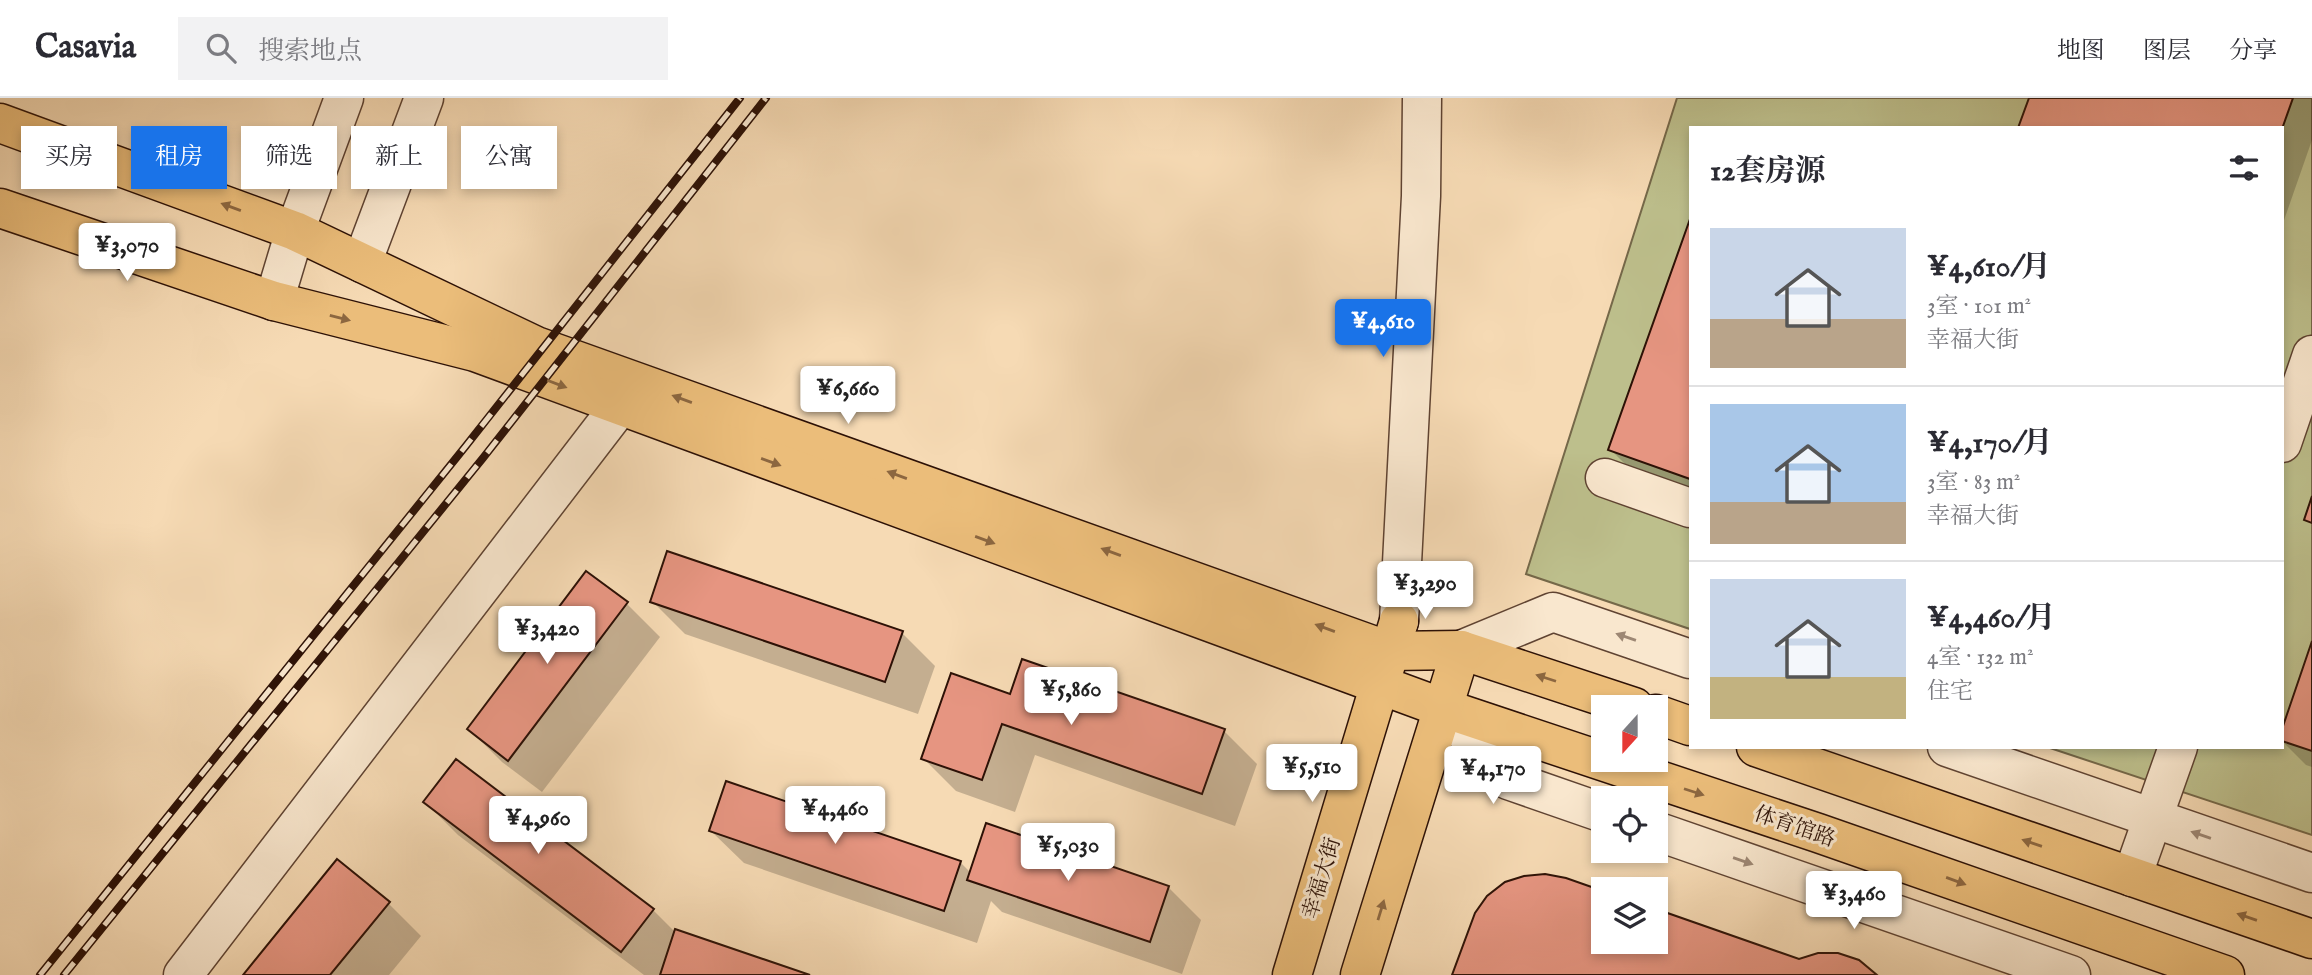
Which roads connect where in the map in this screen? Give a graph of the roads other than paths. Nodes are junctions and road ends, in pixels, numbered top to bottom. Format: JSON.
{"nodes":[{"id":1,"x":344,"y":98,"type":"edge"},
{"id":2,"x":424,"y":98,"type":"edge"},
{"id":3,"x":1422,"y":98,"type":"edge"},
{"id":4,"x":0,"y":123,"type":"edge"},
{"id":5,"x":0,"y":208,"type":"edge"},
{"id":6,"x":295,"y":231,"type":"junction"},
{"id":7,"x":362,"y":263,"type":"junction"},
{"id":8,"x":274,"y":301,"type":"junction"},
{"id":9,"x":2300,"y":367,"type":"edge"},
{"id":10,"x":619,"y":407,"type":"junction"},
{"id":11,"x":2284,"y":435,"type":"edge"},
{"id":12,"x":1605,"y":478,"type":"dead end"},
{"id":13,"x":1689,"y":508,"type":"edge"},
{"id":14,"x":1461,"y":650,"type":"junction"},
{"id":15,"x":1389,"y":652,"type":"junction"},
{"id":16,"x":1689,"y":659,"type":"edge"},
{"id":17,"x":1598,"y":695,"type":"edge"},
{"id":18,"x":1443,"y":708,"type":"junction"},
{"id":19,"x":1668,"y":718,"type":"edge"},
{"id":20,"x":1689,"y":726,"type":"edge"},
{"id":21,"x":1953,"y":749,"type":"edge"},
{"id":22,"x":2177,"y":749,"type":"edge"},
{"id":23,"x":1779,"y":751,"type":"edge"},
{"id":24,"x":1591,"y":809,"type":"edge"},
{"id":25,"x":2154,"y":818,"type":"junction"},
{"id":26,"x":1668,"y":835,"type":"edge"},
{"id":27,"x":2312,"y":873,"type":"edge"},
{"id":28,"x":2132,"y":877,"type":"junction"},
{"id":29,"x":2312,"y":939,"type":"edge"},
{"id":30,"x":183,"y":975,"type":"edge"},
{"id":31,"x":1293,"y":975,"type":"edge"},
{"id":32,"x":1360,"y":975,"type":"edge"},
{"id":33,"x":2071,"y":975,"type":"edge"},
{"id":34,"x":2225,"y":975,"type":"edge"}],
"edges":[{"from":1,"to":6,"type":"street"},
{"from":2,"to":7,"type":"street"},
{"from":3,"to":15,"type":"street"},
{"from":6,"to":4,"type":"main road","one_way":true},
{"from":5,"to":8,"type":"main road"},
{"from":6,"to":7,"type":"main road"},
{"from":6,"to":8,"type":"street"},
{"from":15,"to":7,"type":"main road","one_way":true},
{"from":8,"to":10,"type":"main road","one_way":true},
{"from":9,"to":11,"type":"street"},
{"from":10,"to":15,"type":"main road","one_way":true},
{"from":10,"to":30,"type":"street"},
{"from":12,"to":13,"type":"street"},
{"from":14,"to":15,"type":"main road"},
{"from":16,"to":14,"type":"street","one_way":true},
{"from":17,"to":14,"type":"main road","one_way":true},
{"from":14,"to":18,"type":"main road"},
{"from":15,"to":18,"type":"main road","name":"体育馆路"},
{"from":15,"to":31,"type":"main road","name":"幸福大街"},
{"from":18,"to":24,"type":"street"},
{"from":32,"to":18,"type":"main road","one_way":true},
{"from":18,"to":34,"type":"main road","name":"体育馆路","one_way":true},
{"from":19,"to":20,"type":"main road"},
{"from":21,"to":25,"type":"street"},
{"from":22,"to":25,"type":"street"},
{"from":28,"to":23,"type":"main road","one_way":true},
{"from":27,"to":25,"type":"street","one_way":true},
{"from":25,"to":28,"type":"street"},
{"from":26,"to":33,"type":"street","one_way":true},
{"from":29,"to":28,"type":"main road","one_way":true}]}
